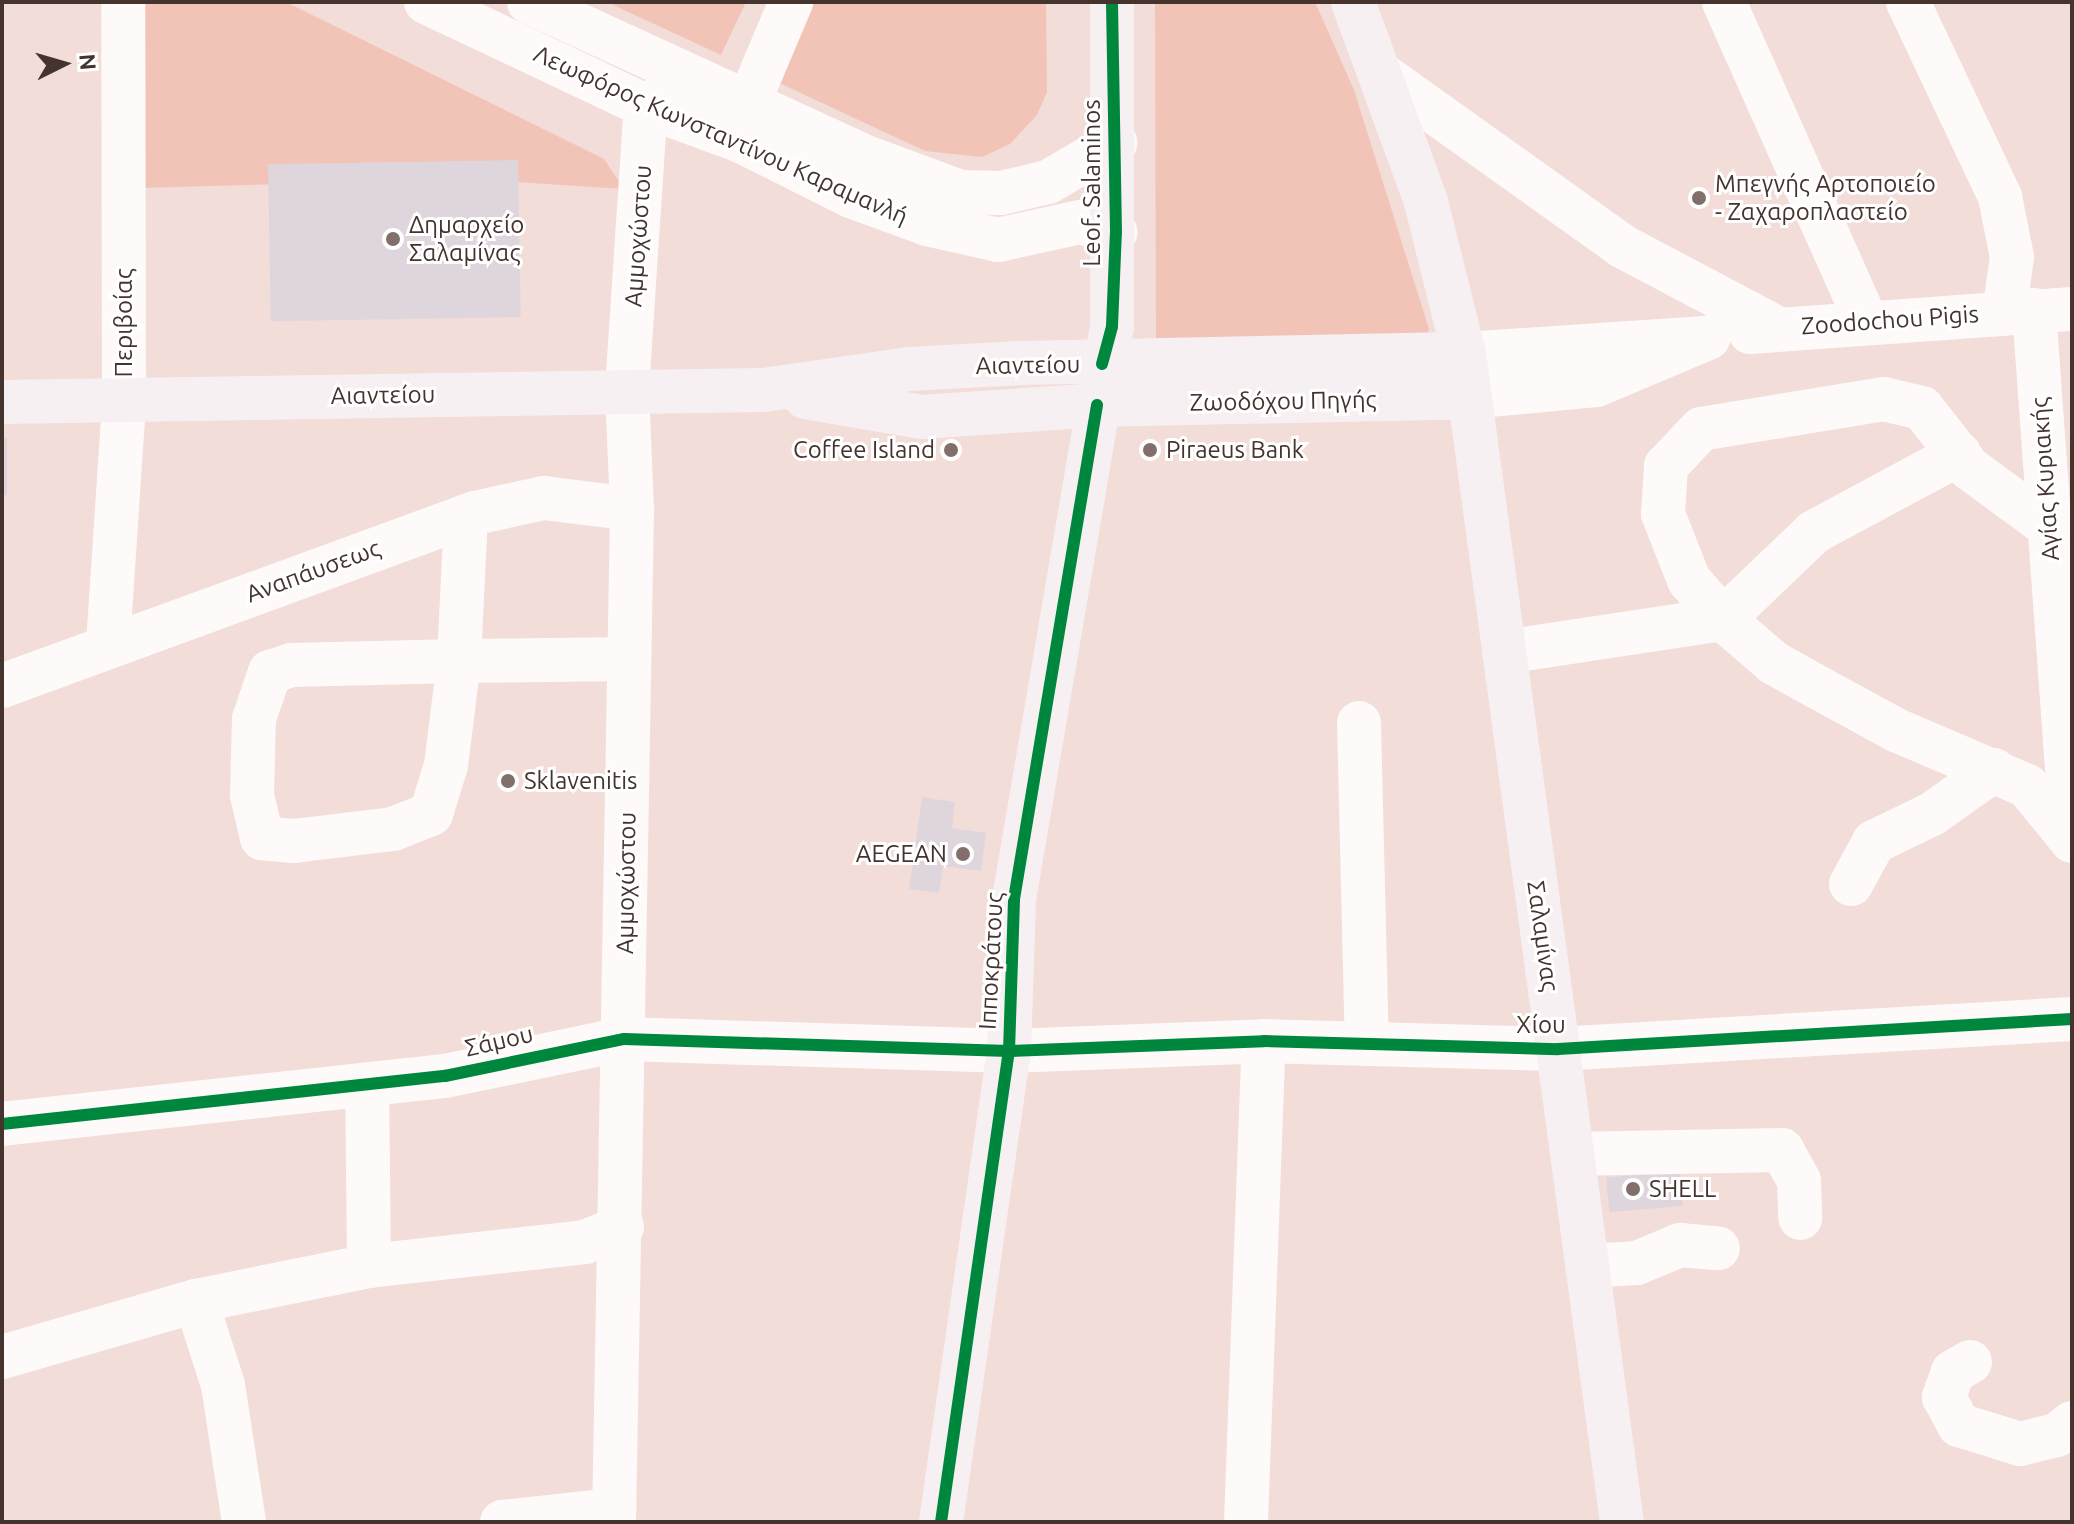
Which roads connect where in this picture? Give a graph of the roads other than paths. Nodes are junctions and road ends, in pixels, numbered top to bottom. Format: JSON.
{"nodes":[{"id":1,"x":123,"y":2,"type":"edge"},
{"id":2,"x":426,"y":2,"type":"edge"},
{"id":3,"x":529,"y":2,"type":"edge"},
{"id":4,"x":791,"y":2,"type":"edge"},
{"id":5,"x":1112,"y":2,"type":"edge"},
{"id":6,"x":1353,"y":2,"type":"edge"},
{"id":7,"x":1724,"y":2,"type":"edge"},
{"id":8,"x":1908,"y":2,"type":"edge"},
{"id":9,"x":1384,"y":76,"type":"junction"},
{"id":10,"x":692,"y":79,"type":"junction"},
{"id":11,"x":748,"y":104,"type":"junction"},
{"id":12,"x":646,"y":106,"type":"junction"},
{"id":13,"x":1115,"y":143,"type":"junction"},
{"id":14,"x":1116,"y":232,"type":"junction"},
{"id":15,"x":2037,"y":311,"type":"edge"},
{"id":16,"x":1866,"y":321,"type":"junction"},
{"id":17,"x":1777,"y":328,"type":"junction"},
{"id":18,"x":1708,"y":338,"type":"junction"},
{"id":19,"x":1464,"y":354,"type":"junction"},
{"id":20,"x":1099,"y":384,"type":"junction"},
{"id":21,"x":627,"y":389,"type":"junction"},
{"id":22,"x":1469,"y":397,"type":"junction"},
{"id":23,"x":124,"y":401,"type":"junction"},
{"id":24,"x":2,"y":402,"type":"edge"},
{"id":25,"x":1959,"y":454,"type":"junction"},
{"id":26,"x":632,"y":509,"type":"junction"},
{"id":27,"x":466,"y":516,"type":"junction"},
{"id":28,"x":2048,"y":526,"type":"junction"},
{"id":29,"x":1723,"y":619,"type":"junction"},
{"id":30,"x":108,"y":644,"type":"junction"},
{"id":31,"x":1504,"y":652,"type":"junction"},
{"id":32,"x":629,"y":659,"type":"junction"},
{"id":33,"x":459,"y":661,"type":"junction"},
{"id":34,"x":2064,"y":669,"type":"edge"},
{"id":35,"x":2,"y":686,"type":"edge"},
{"id":36,"x":1359,"y":723,"type":"dead end"},
{"id":37,"x":1994,"y":770,"type":"junction"},
{"id":38,"x":2072,"y":840,"type":"edge"},
{"id":39,"x":1851,"y":884,"type":"dead end"},
{"id":40,"x":2072,"y":1019,"type":"edge"},
{"id":41,"x":624,"y":1039,"type":"junction"},
{"id":42,"x":1264,"y":1041,"type":"junction"},
{"id":43,"x":1367,"y":1044,"type":"junction"},
{"id":44,"x":1558,"y":1049,"type":"junction"},
{"id":45,"x":1009,"y":1051,"type":"junction"},
{"id":46,"x":367,"y":1085,"type":"junction"},
{"id":47,"x":2,"y":1124,"type":"edge"},
{"id":48,"x":1573,"y":1154,"type":"junction"},
{"id":49,"x":1800,"y":1218,"type":"dead end"},
{"id":50,"x":622,"y":1227,"type":"junction"},
{"id":51,"x":1718,"y":1248,"type":"dead end"},
{"id":52,"x":369,"y":1266,"type":"junction"},
{"id":53,"x":1588,"y":1266,"type":"junction"},
{"id":54,"x":196,"y":1301,"type":"junction"},
{"id":55,"x":2,"y":1357,"type":"edge"},
{"id":56,"x":1970,"y":1362,"type":"dead end"},
{"id":57,"x":2072,"y":1423,"type":"edge"},
{"id":58,"x":614,"y":1516,"type":"edge"},
{"id":59,"x":244,"y":1522,"type":"edge"},
{"id":60,"x":502,"y":1522,"type":"edge"},
{"id":61,"x":941,"y":1522,"type":"edge"},
{"id":62,"x":1246,"y":1522,"type":"edge"},
{"id":63,"x":1622,"y":1522,"type":"edge"}],
"edges":[{"from":1,"to":23,"type":"street","name":"Περιβοίας"},
{"from":2,"to":12,"type":"street","name":"Λεωφόρος Κωνσταντίνου Καραμανλή"},
{"from":3,"to":10,"type":"street","name":"Λεωφόρος Κωνσταντίνου Καραμανλή"},
{"from":4,"to":11,"type":"street"},
{"from":5,"to":13,"type":"main road","name":"Leof. Salaminos"},
{"from":6,"to":9,"type":"main road"},
{"from":7,"to":16,"type":"street"},
{"from":8,"to":15,"type":"street","name":"Αγίας Κυριακής"},
{"from":9,"to":17,"type":"street"},
{"from":9,"to":19,"type":"main road"},
{"from":10,"to":11,"type":"street","name":"Λεωφόρος Κωνσταντίνου Καραμανλή"},
{"from":10,"to":12,"type":"street"},
{"from":11,"to":13,"type":"street","name":"Λεωφόρος Κωνσταντίνου Καραμανλή"},
{"from":12,"to":14,"type":"street","name":"Λεωφόρος Κωνσταντίνου Καραμανλή"},
{"from":12,"to":21,"type":"street","name":"Αμμοχώστου"},
{"from":13,"to":14,"type":"main road","name":"Leof. Salaminos"},
{"from":14,"to":20,"type":"main road","name":"Leof. Salaminos"},
{"from":15,"to":16,"type":"street","name":"Zoodochou Pigis"},
{"from":15,"to":28,"type":"street","name":"Αγίας Κυριακής"},
{"from":16,"to":17,"type":"street","name":"Zoodochou Pigis"},
{"from":17,"to":18,"type":"street","name":"Zoodochou Pigis"},
{"from":18,"to":19,"type":"street","name":"Zoodochou Pigis"},
{"from":18,"to":22,"type":"street","name":"Zoodochou Pigis"},
{"from":19,"to":20,"type":"main road","name":"Ζωοδόχου Πηγής"},
{"from":19,"to":22,"type":"main road"},
{"from":20,"to":21,"type":"main road","name":"Αιαντείου"},
{"from":20,"to":22,"type":"main road","name":"Ζωοδόχου Πηγής"},
{"from":20,"to":45,"type":"main road","name":"Ιπποκράτους"},
{"from":21,"to":23,"type":"main road","name":"Αιαντείου"},
{"from":21,"to":26,"type":"street","name":"Αμμοχώστου"},
{"from":22,"to":31,"type":"main road","name":"Σαλαμίνας"},
{"from":23,"to":24,"type":"main road","name":"Αιαντείου"},
{"from":23,"to":30,"type":"street","name":"Περιβοίας"},
{"from":25,"to":28,"type":"street"},
{"from":25,"to":29,"type":"street"},
{"from":25,"to":29,"type":"street"},
{"from":26,"to":27,"type":"street","name":"Αναπάυσεως"},
{"from":26,"to":32,"type":"street","name":"Αμμοχώστου"},
{"from":27,"to":30,"type":"street","name":"Αναπάυσεως"},
{"from":27,"to":33,"type":"street"},
{"from":28,"to":34,"type":"street","name":"Αγίας Κυριακής"},
{"from":29,"to":31,"type":"street"},
{"from":29,"to":37,"type":"street"},
{"from":30,"to":35,"type":"street","name":"Αναπάυσεως"},
{"from":31,"to":44,"type":"main road","name":"Σαλαμίνας"},
{"from":32,"to":33,"type":"street"},
{"from":32,"to":41,"type":"street","name":"Αμμοχώστου"},
{"from":33,"to":33,"type":"street"},
{"from":34,"to":38,"type":"street","name":"Αγίας Κυριακής"},
{"from":36,"to":43,"type":"street"},
{"from":37,"to":38,"type":"street"},
{"from":37,"to":39,"type":"street"},
{"from":40,"to":44,"type":"street","name":"Χίου"},
{"from":41,"to":45,"type":"street","name":"Σάμου"},
{"from":41,"to":46,"type":"street","name":"Σάμου"},
{"from":41,"to":50,"type":"street","name":"Αμμοχώστου"},
{"from":42,"to":43,"type":"street","name":"Χίου"},
{"from":42,"to":45,"type":"street","name":"Χίου"},
{"from":42,"to":62,"type":"street"},
{"from":43,"to":44,"type":"street","name":"Χίου"},
{"from":44,"to":48,"type":"main road","name":"Σαλαμίνας"},
{"from":45,"to":61,"type":"main road","name":"Ιπποκράτους"},
{"from":46,"to":47,"type":"street","name":"Σάμου"},
{"from":46,"to":52,"type":"street"},
{"from":48,"to":49,"type":"street"},
{"from":48,"to":53,"type":"main road","name":"Σαλαμίνας"},
{"from":50,"to":52,"type":"street"},
{"from":50,"to":58,"type":"street","name":"Αμμοχώστου"},
{"from":51,"to":53,"type":"street"},
{"from":52,"to":54,"type":"street"},
{"from":53,"to":63,"type":"main road","name":"Σαλαμίνας"},
{"from":54,"to":55,"type":"street"},
{"from":54,"to":59,"type":"street"},
{"from":56,"to":57,"type":"street"},
{"from":58,"to":60,"type":"street"}]}
